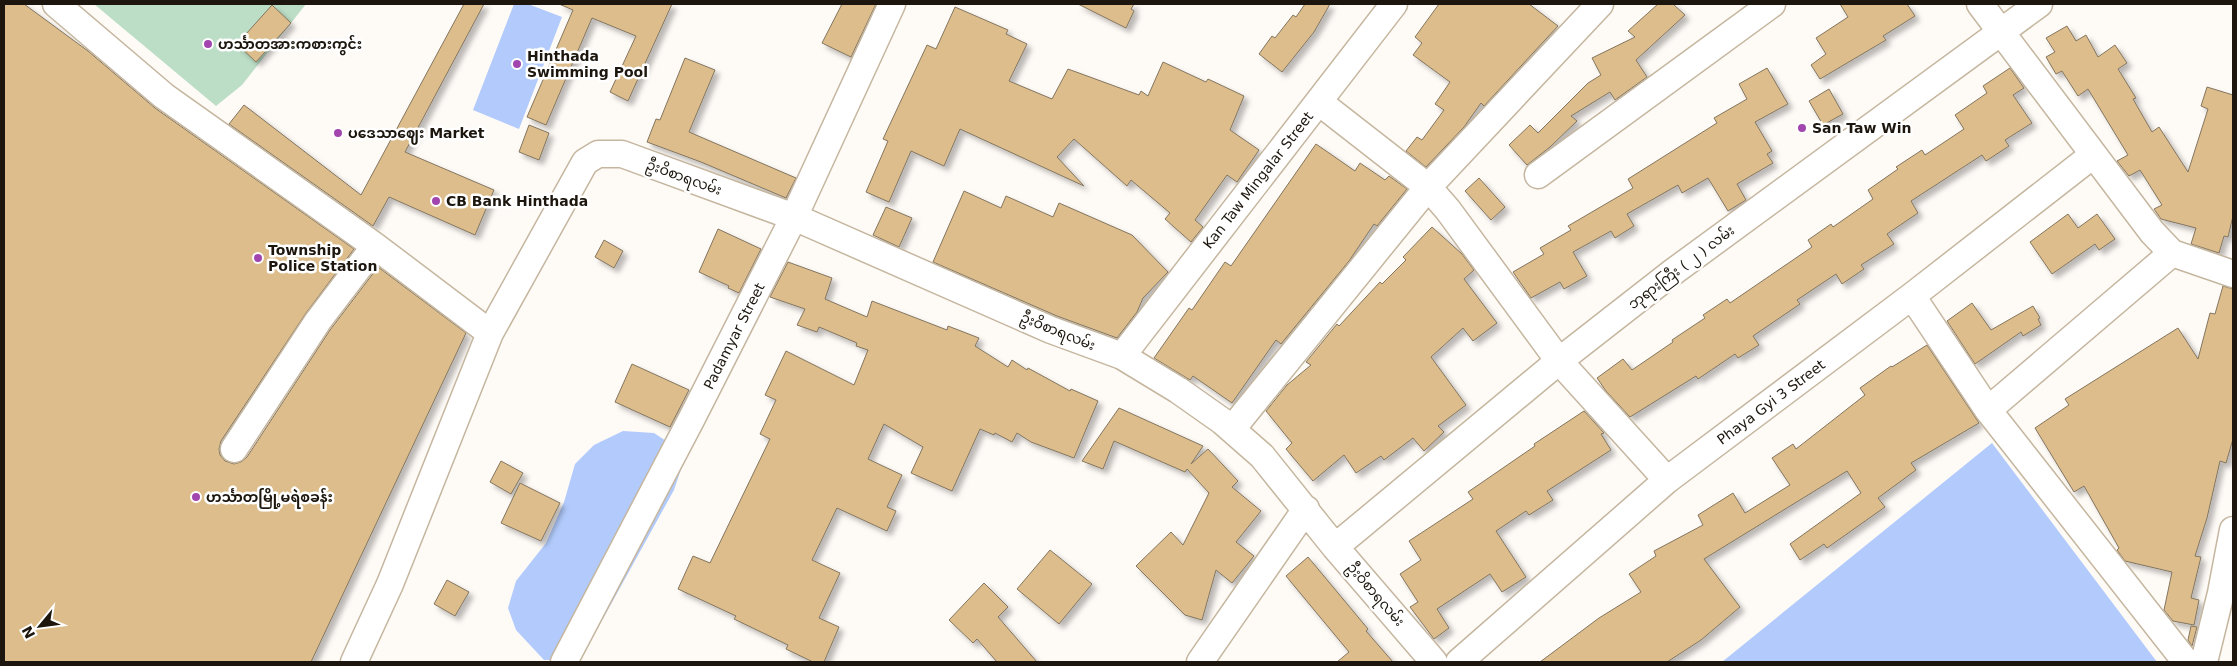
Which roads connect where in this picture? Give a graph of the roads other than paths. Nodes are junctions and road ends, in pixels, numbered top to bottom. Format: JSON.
{"nodes":[{"id":1,"x":56,"y":4,"type":"edge"},
{"id":2,"x":892,"y":4,"type":"edge"},
{"id":3,"x":1394,"y":4,"type":"edge"},
{"id":4,"x":1600,"y":4,"type":"edge"},
{"id":5,"x":1772,"y":4,"type":"edge"},
{"id":6,"x":1980,"y":4,"type":"edge"},
{"id":7,"x":2039,"y":4,"type":"edge"},
{"id":8,"x":2000,"y":31,"type":"junction"},
{"id":9,"x":1320,"y":102,"type":"junction"},
{"id":10,"x":2093,"y":155,"type":"junction"},
{"id":11,"x":1538,"y":175,"type":"dead end"},
{"id":12,"x":1428,"y":187,"type":"junction"},
{"id":13,"x":794,"y":217,"type":"junction"},
{"id":14,"x":375,"y":246,"type":"junction"},
{"id":15,"x":2172,"y":253,"type":"junction"},
{"id":16,"x":2233,"y":274,"type":"edge"},
{"id":17,"x":1912,"y":296,"type":"junction"},
{"id":18,"x":490,"y":333,"type":"junction"},
{"id":19,"x":1122,"y":356,"type":"junction"},
{"id":20,"x":1559,"y":361,"type":"junction"},
{"id":21,"x":1988,"y":410,"type":"junction"},
{"id":22,"x":1232,"y":429,"type":"junction"},
{"id":23,"x":234,"y":449,"type":"dead end"},
{"id":24,"x":1667,"y":480,"type":"junction"},
{"id":25,"x":1306,"y":509,"type":"junction"},
{"id":26,"x":2233,"y":530,"type":"edge"},
{"id":27,"x":1335,"y":547,"type":"junction"},
{"id":28,"x":354,"y":662,"type":"edge"},
{"id":29,"x":564,"y":662,"type":"edge"},
{"id":30,"x":1200,"y":662,"type":"edge"},
{"id":31,"x":1434,"y":662,"type":"edge"},
{"id":32,"x":1459,"y":662,"type":"edge"},
{"id":33,"x":2186,"y":662,"type":"edge"},
{"id":34,"x":2204,"y":662,"type":"edge"}],
"edges":[{"from":1,"to":14,"type":"street"},
{"from":2,"to":13,"type":"street","name":"Padamyar Street"},
{"from":3,"to":9,"type":"street","name":"Kan Taw Mingalar Street"},
{"from":4,"to":12,"type":"street"},
{"from":5,"to":11,"type":"street"},
{"from":6,"to":8,"type":"street"},
{"from":7,"to":8,"type":"street","name":"ဘုရားကြီး ( ၂ ) လမ်း"},
{"from":8,"to":10,"type":"street"},
{"from":8,"to":20,"type":"street","name":"ဘုရားကြီး ( ၂ ) လမ်း"},
{"from":9,"to":12,"type":"street"},
{"from":9,"to":19,"type":"street","name":"Kan Taw Mingalar Street"},
{"from":10,"to":15,"type":"street"},
{"from":10,"to":17,"type":"street","name":"Phaya Gyi 3 Street"},
{"from":12,"to":20,"type":"street"},
{"from":12,"to":22,"type":"street"},
{"from":13,"to":18,"type":"street","name":"ဦးဝိစာရလမ်း"},
{"from":13,"to":19,"type":"street","name":"ဦးဝိစာရလမ်း"},
{"from":13,"to":29,"type":"street","name":"Padamyar Street"},
{"from":14,"to":18,"type":"street"},
{"from":14,"to":23,"type":"street"},
{"from":15,"to":16,"type":"street"},
{"from":15,"to":21,"type":"street"},
{"from":17,"to":21,"type":"street"},
{"from":17,"to":24,"type":"street","name":"Phaya Gyi 3 Street"},
{"from":18,"to":28,"type":"street"},
{"from":19,"to":22,"type":"street","name":"ဦးဝိစာရလမ်း"},
{"from":20,"to":24,"type":"street"},
{"from":20,"to":27,"type":"street","name":"ဘုရားကြီး ( ၂ ) လမ်း"},
{"from":21,"to":33,"type":"street"},
{"from":22,"to":25,"type":"street","name":"ဦးဝိစာရလမ်း"},
{"from":24,"to":32,"type":"street","name":"Phaya Gyi 3 Street"},
{"from":25,"to":27,"type":"street","name":"ဦးဝိစာရလမ်း"},
{"from":25,"to":30,"type":"street"},
{"from":26,"to":34,"type":"street"},
{"from":27,"to":31,"type":"street","name":"ဦးဝိစာရလမ်း"}]}
